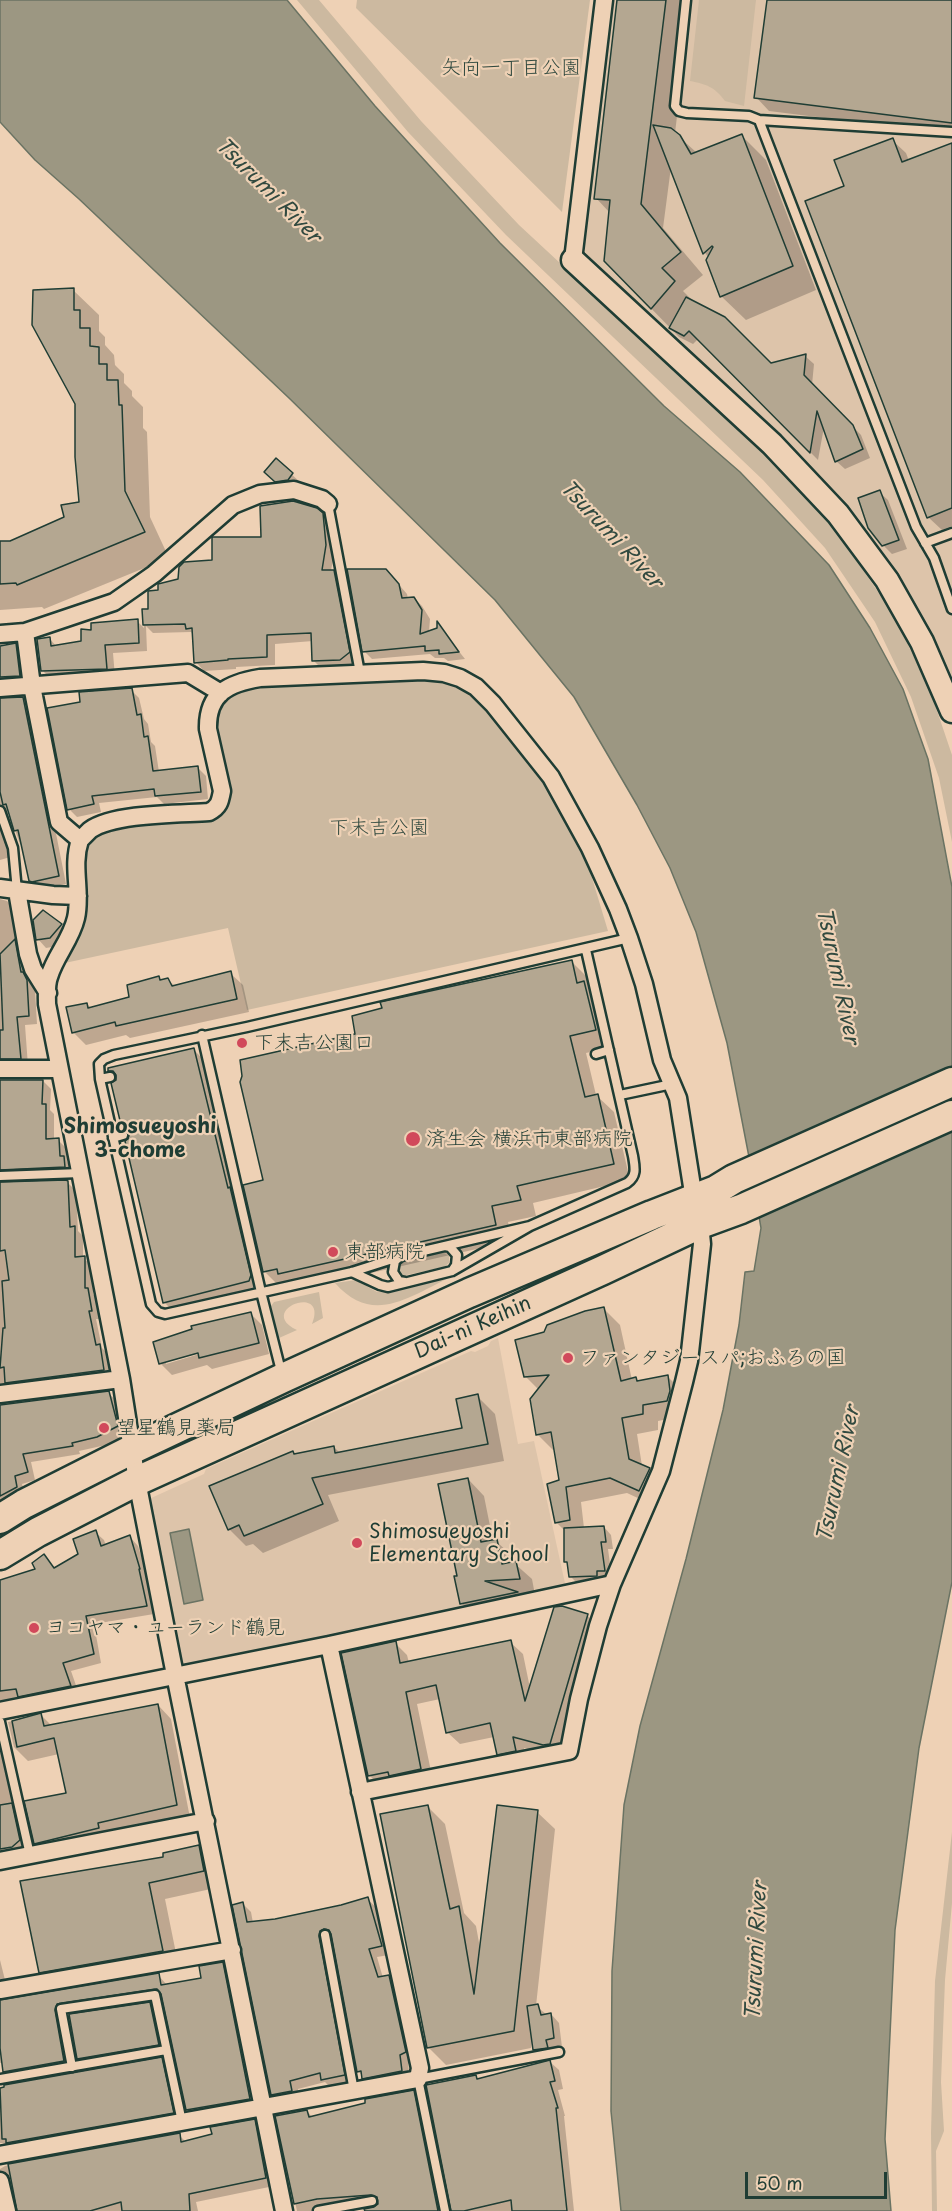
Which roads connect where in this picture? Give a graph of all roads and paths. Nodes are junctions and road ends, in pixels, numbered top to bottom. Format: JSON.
{"nodes":[{"id":1,"x":604,"y":0,"type":"edge"},
{"id":2,"x":686,"y":0,"type":"edge"},
{"id":3,"x":759,"y":120,"type":"junction"},
{"id":4,"x":952,"y":132,"type":"edge"},
{"id":5,"x":573,"y":260,"type":"joint"},
{"id":6,"x":328,"y":504,"type":"joint"},
{"id":7,"x":952,"y":533,"type":"edge"},
{"id":8,"x":925,"y":543,"type":"junction"},
{"id":9,"x":952,"y":609,"type":"edge"},
{"id":10,"x":25,"y":632,"type":"junction"},
{"id":11,"x":0,"y":634,"type":"edge"},
{"id":12,"x":360,"y":674,"type":"junction"},
{"id":13,"x":32,"y":686,"type":"junction"},
{"id":14,"x":0,"y":688,"type":"edge"},
{"id":15,"x":221,"y":693,"type":"junction"},
{"id":16,"x":952,"y":711,"type":"edge"},
{"id":17,"x":0,"y":811,"type":"edge"},
{"id":18,"x":80,"y":840,"type":"junction"},
{"id":19,"x":0,"y":888,"type":"edge"},
{"id":20,"x":17,"y":891,"type":"junction"},
{"id":21,"x":78,"y":896,"type":"junction"},
{"id":22,"x":629,"y":938,"type":"junction"},
{"id":23,"x":586,"y":950,"type":"junction"},
{"id":24,"x":48,"y":993,"type":"junction"},
{"id":25,"x":202,"y":1035,"type":"junction"},
{"id":26,"x":609,"y":1050,"type":"junction"},
{"id":27,"x":596,"y":1054,"type":"dead end"},
{"id":28,"x":0,"y":1069,"type":"edge"},
{"id":29,"x":59,"y":1069,"type":"junction"},
{"id":30,"x":110,"y":1077,"type":"dead end"},
{"id":31,"x":100,"y":1079,"type":"junction"},
{"id":32,"x":952,"y":1082,"type":"edge"},
{"id":33,"x":672,"y":1084,"type":"junction"},
{"id":34,"x":620,"y":1095,"type":"junction"},
{"id":35,"x":952,"y":1114,"type":"edge"},
{"id":36,"x":123,"y":1135,"type":"dead end"},
{"id":37,"x":113,"y":1138,"type":"junction"},
{"id":38,"x":80,"y":1173,"type":"junction"},
{"id":39,"x":0,"y":1176,"type":"edge"},
{"id":40,"x":697,"y":1212,"type":"junction"},
{"id":41,"x":530,"y":1226,"type":"junction"},
{"id":42,"x":444,"y":1246,"type":"junction"},
{"id":43,"x":402,"y":1256,"type":"junction"},
{"id":44,"x":452,"y":1271,"type":"junction"},
{"id":45,"x":352,"y":1272,"type":"junction"},
{"id":46,"x":405,"y":1282,"type":"junction"},
{"id":47,"x":261,"y":1292,"type":"junction"},
{"id":48,"x":283,"y":1378,"type":"junction"},
{"id":49,"x":121,"y":1379,"type":"junction"},
{"id":50,"x":0,"y":1394,"type":"edge"},
{"id":51,"x":133,"y":1449,"type":"junction"},
{"id":52,"x":137,"y":1481,"type":"junction"},
{"id":53,"x":0,"y":1520,"type":"edge"},
{"id":54,"x":0,"y":1555,"type":"edge"},
{"id":55,"x":612,"y":1584,"type":"junction"},
{"id":56,"x":329,"y":1646,"type":"junction"},
{"id":57,"x":175,"y":1675,"type":"junction"},
{"id":58,"x":0,"y":1711,"type":"edge"},
{"id":59,"x":0,"y":1722,"type":"edge"},
{"id":60,"x":360,"y":1792,"type":"junction"},
{"id":61,"x":206,"y":1821,"type":"junction"},
{"id":62,"x":30,"y":1855,"type":"junction"},
{"id":63,"x":0,"y":1861,"type":"edge"},
{"id":64,"x":325,"y":1935,"type":"dead end"},
{"id":65,"x":232,"y":1950,"type":"junction"},
{"id":66,"x":0,"y":1990,"type":"edge"},
{"id":67,"x":166,"y":2050,"type":"junction"},
{"id":68,"x":559,"y":2052,"type":"dead end"},
{"id":69,"x":72,"y":2067,"type":"junction"},
{"id":70,"x":0,"y":2079,"type":"edge"},
{"id":71,"x":418,"y":2079,"type":"junction"},
{"id":72,"x":354,"y":2091,"type":"junction"},
{"id":73,"x":264,"y":2108,"type":"junction"},
{"id":74,"x":182,"y":2123,"type":"junction"},
{"id":75,"x":0,"y":2155,"type":"edge"},
{"id":76,"x":0,"y":2181,"type":"edge"},
{"id":77,"x":372,"y":2201,"type":"dead end"},
{"id":78,"x":7,"y":2211,"type":"edge"},
{"id":79,"x":284,"y":2211,"type":"edge"},
{"id":80,"x":318,"y":2211,"type":"edge"},
{"id":81,"x":445,"y":2211,"type":"edge"}],
"edges":[{"from":1,"to":5,"type":"street"},
{"from":2,"to":3,"type":"lane"},
{"from":3,"to":4,"type":"lane"},
{"from":3,"to":8,"type":"lane"},
{"from":5,"to":16,"type":"street"},
{"from":6,"to":10,"type":"street"},
{"from":6,"to":12,"type":"lane"},
{"from":7,"to":8,"type":"lane"},
{"from":8,"to":9,"type":"lane"},
{"from":10,"to":11,"type":"street"},
{"from":10,"to":13,"type":"street"},
{"from":12,"to":15,"type":"street"},
{"from":12,"to":22,"type":"street"},
{"from":13,"to":14,"type":"street"},
{"from":13,"to":15,"type":"street"},
{"from":13,"to":18,"type":"street"},
{"from":15,"to":18,"type":"street"},
{"from":17,"to":20,"type":"lane"},
{"from":18,"to":21,"type":"street"},
{"from":19,"to":20,"type":"street"},
{"from":20,"to":21,"type":"street"},
{"from":20,"to":24,"type":"street"},
{"from":21,"to":24,"type":"street"},
{"from":22,"to":23,"type":"lane"},
{"from":22,"to":33,"type":"street"},
{"from":23,"to":25,"type":"lane"},
{"from":23,"to":26,"type":"lane"},
{"from":24,"to":29,"type":"street"},
{"from":25,"to":31,"type":"lane"},
{"from":25,"to":47,"type":"lane"},
{"from":26,"to":27,"type":"lane"},
{"from":26,"to":34,"type":"lane"},
{"from":28,"to":29,"type":"street"},
{"from":29,"to":38,"type":"street"},
{"from":30,"to":31,"type":"lane"},
{"from":31,"to":37,"type":"lane"},
{"from":32,"to":40,"type":"highway","name":"Dai-ni Keihin"},
{"from":33,"to":34,"type":"lane"},
{"from":33,"to":40,"type":"street"},
{"from":34,"to":41,"type":"lane"},
{"from":35,"to":40,"type":"highway","name":"Dai-ni Keihin"},
{"from":36,"to":37,"type":"lane"},
{"from":37,"to":47,"type":"lane"},
{"from":38,"to":39,"type":"lane"},
{"from":38,"to":49,"type":"street"},
{"from":40,"to":48,"type":"highway","name":"Dai-ni Keihin"},
{"from":40,"to":52,"type":"highway","name":"Dai-ni Keihin"},
{"from":40,"to":55,"type":"street"},
{"from":41,"to":42,"type":"lane"},
{"from":41,"to":44,"type":"lane"},
{"from":42,"to":43,"type":"lane"},
{"from":42,"to":44,"type":"lane"},
{"from":43,"to":45,"type":"lane"},
{"from":43,"to":46,"type":"lane"},
{"from":44,"to":46,"type":"lane"},
{"from":45,"to":46,"type":"lane"},
{"from":45,"to":47,"type":"lane"},
{"from":47,"to":48,"type":"lane"},
{"from":48,"to":51,"type":"highway","name":"Dai-ni Keihin"},
{"from":49,"to":50,"type":"street"},
{"from":49,"to":51,"type":"street"},
{"from":51,"to":52,"type":"street"},
{"from":51,"to":53,"type":"highway","name":"Dai-ni Keihin"},
{"from":52,"to":54,"type":"highway","name":"Dai-ni Keihin"},
{"from":52,"to":57,"type":"street"},
{"from":55,"to":56,"type":"street"},
{"from":55,"to":60,"type":"street"},
{"from":56,"to":57,"type":"street"},
{"from":56,"to":60,"type":"street"},
{"from":57,"to":58,"type":"street"},
{"from":57,"to":61,"type":"street"},
{"from":59,"to":62,"type":"lane"},
{"from":60,"to":71,"type":"street"},
{"from":61,"to":62,"type":"street"},
{"from":61,"to":65,"type":"street"},
{"from":62,"to":63,"type":"street"},
{"from":64,"to":72,"type":"lane"},
{"from":65,"to":66,"type":"street"},
{"from":65,"to":73,"type":"street"},
{"from":67,"to":69,"type":"lane"},
{"from":67,"to":69,"type":"lane"},
{"from":67,"to":74,"type":"lane"},
{"from":68,"to":71,"type":"lane"},
{"from":69,"to":70,"type":"lane"},
{"from":71,"to":72,"type":"street"},
{"from":71,"to":81,"type":"lane"},
{"from":72,"to":73,"type":"street"},
{"from":73,"to":74,"type":"street"},
{"from":73,"to":79,"type":"street"},
{"from":74,"to":75,"type":"street"},
{"from":76,"to":78,"type":"street"},
{"from":77,"to":80,"type":"lane"}]}
